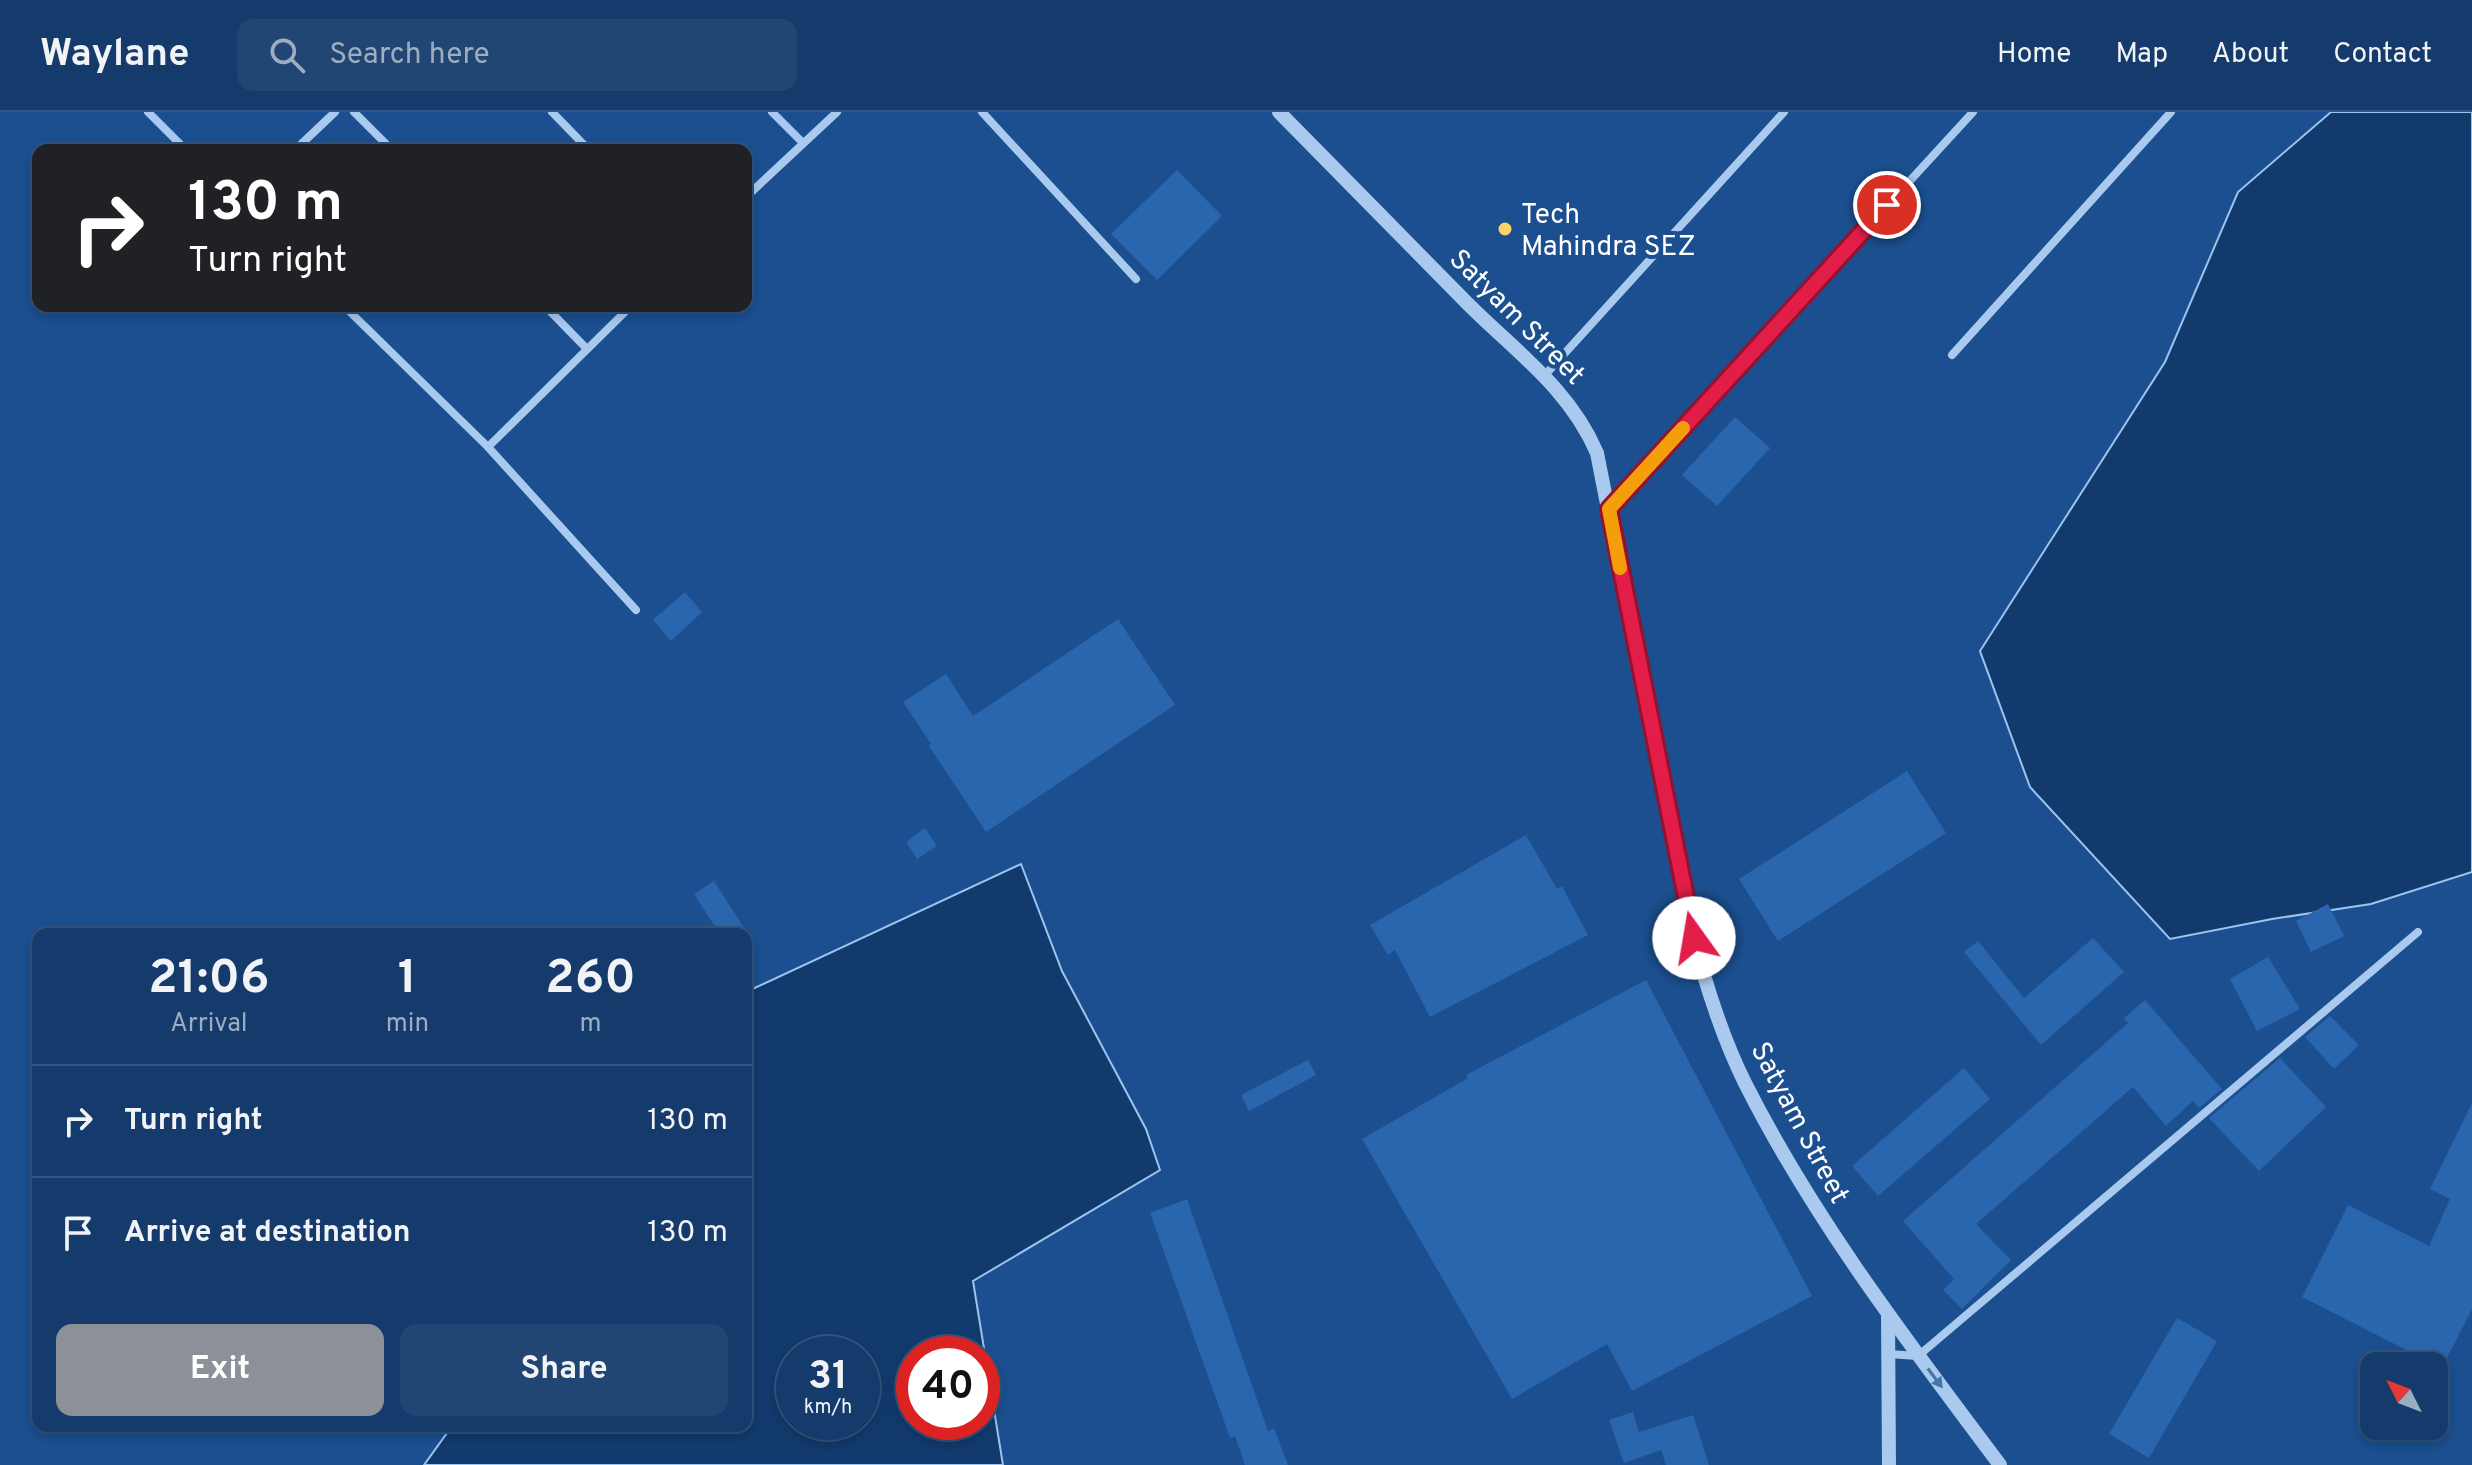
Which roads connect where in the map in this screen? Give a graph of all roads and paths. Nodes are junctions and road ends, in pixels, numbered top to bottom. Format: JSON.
{"nodes":[{"id":1,"x":148,"y":112,"type":"edge"},
{"id":2,"x":335,"y":112,"type":"edge"},
{"id":3,"x":354,"y":112,"type":"edge"},
{"id":4,"x":552,"y":112,"type":"edge"},
{"id":5,"x":772,"y":112,"type":"edge"},
{"id":6,"x":837,"y":112,"type":"edge"},
{"id":7,"x":982,"y":112,"type":"edge"},
{"id":8,"x":1279,"y":112,"type":"edge"},
{"id":9,"x":1784,"y":112,"type":"edge"},
{"id":10,"x":1973,"y":112,"type":"edge"},
{"id":11,"x":2171,"y":112,"type":"edge"},
{"id":12,"x":803,"y":143,"type":"junction"},
{"id":13,"x":180,"y":144,"type":"edge"},
{"id":14,"x":301,"y":144,"type":"edge"},
{"id":15,"x":386,"y":144,"type":"edge"},
{"id":16,"x":583,"y":144,"type":"edge"},
{"id":17,"x":752,"y":191,"type":"edge"},
{"id":18,"x":1136,"y":279,"type":"dead end"},
{"id":19,"x":350,"y":312,"type":"edge"},
{"id":20,"x":551,"y":312,"type":"edge"},
{"id":21,"x":625,"y":312,"type":"edge"},
{"id":22,"x":587,"y":349,"type":"junction"},
{"id":23,"x":1952,"y":355,"type":"dead end"},
{"id":24,"x":1545,"y":375,"type":"junction"},
{"id":25,"x":488,"y":447,"type":"junction"},
{"id":26,"x":1609,"y":509,"type":"junction"},
{"id":27,"x":636,"y":610,"type":"dead end"},
{"id":28,"x":2418,"y":932,"type":"dead end"},
{"id":29,"x":1888,"y":1316,"type":"junction"},
{"id":30,"x":1888,"y":1354,"type":"junction"},
{"id":31,"x":1918,"y":1356,"type":"junction"},
{"id":32,"x":1889,"y":1465,"type":"edge"},
{"id":33,"x":2000,"y":1465,"type":"edge"}],
"edges":[{"from":1,"to":13,"type":"street"},
{"from":2,"to":14,"type":"street"},
{"from":3,"to":15,"type":"street"},
{"from":4,"to":16,"type":"street"},
{"from":5,"to":12,"type":"street"},
{"from":6,"to":12,"type":"street"},
{"from":7,"to":18,"type":"street"},
{"from":8,"to":24,"type":"street","name":"Satyam Street"},
{"from":9,"to":24,"type":"street"},
{"from":10,"to":26,"type":"street"},
{"from":11,"to":23,"type":"street"},
{"from":12,"to":17,"type":"street"},
{"from":19,"to":25,"type":"street"},
{"from":20,"to":22,"type":"street"},
{"from":21,"to":22,"type":"street"},
{"from":22,"to":25,"type":"street"},
{"from":24,"to":26,"type":"street","name":"Satyam Street"},
{"from":25,"to":27,"type":"street"},
{"from":26,"to":29,"type":"street","name":"Satyam Street"},
{"from":28,"to":31,"type":"street"},
{"from":29,"to":30,"type":"street"},
{"from":29,"to":31,"type":"street","name":"Satyam Street"},
{"from":30,"to":31,"type":"street"},
{"from":30,"to":32,"type":"street"},
{"from":31,"to":33,"type":"street","name":"Satyam Street","one_way":true}]}
